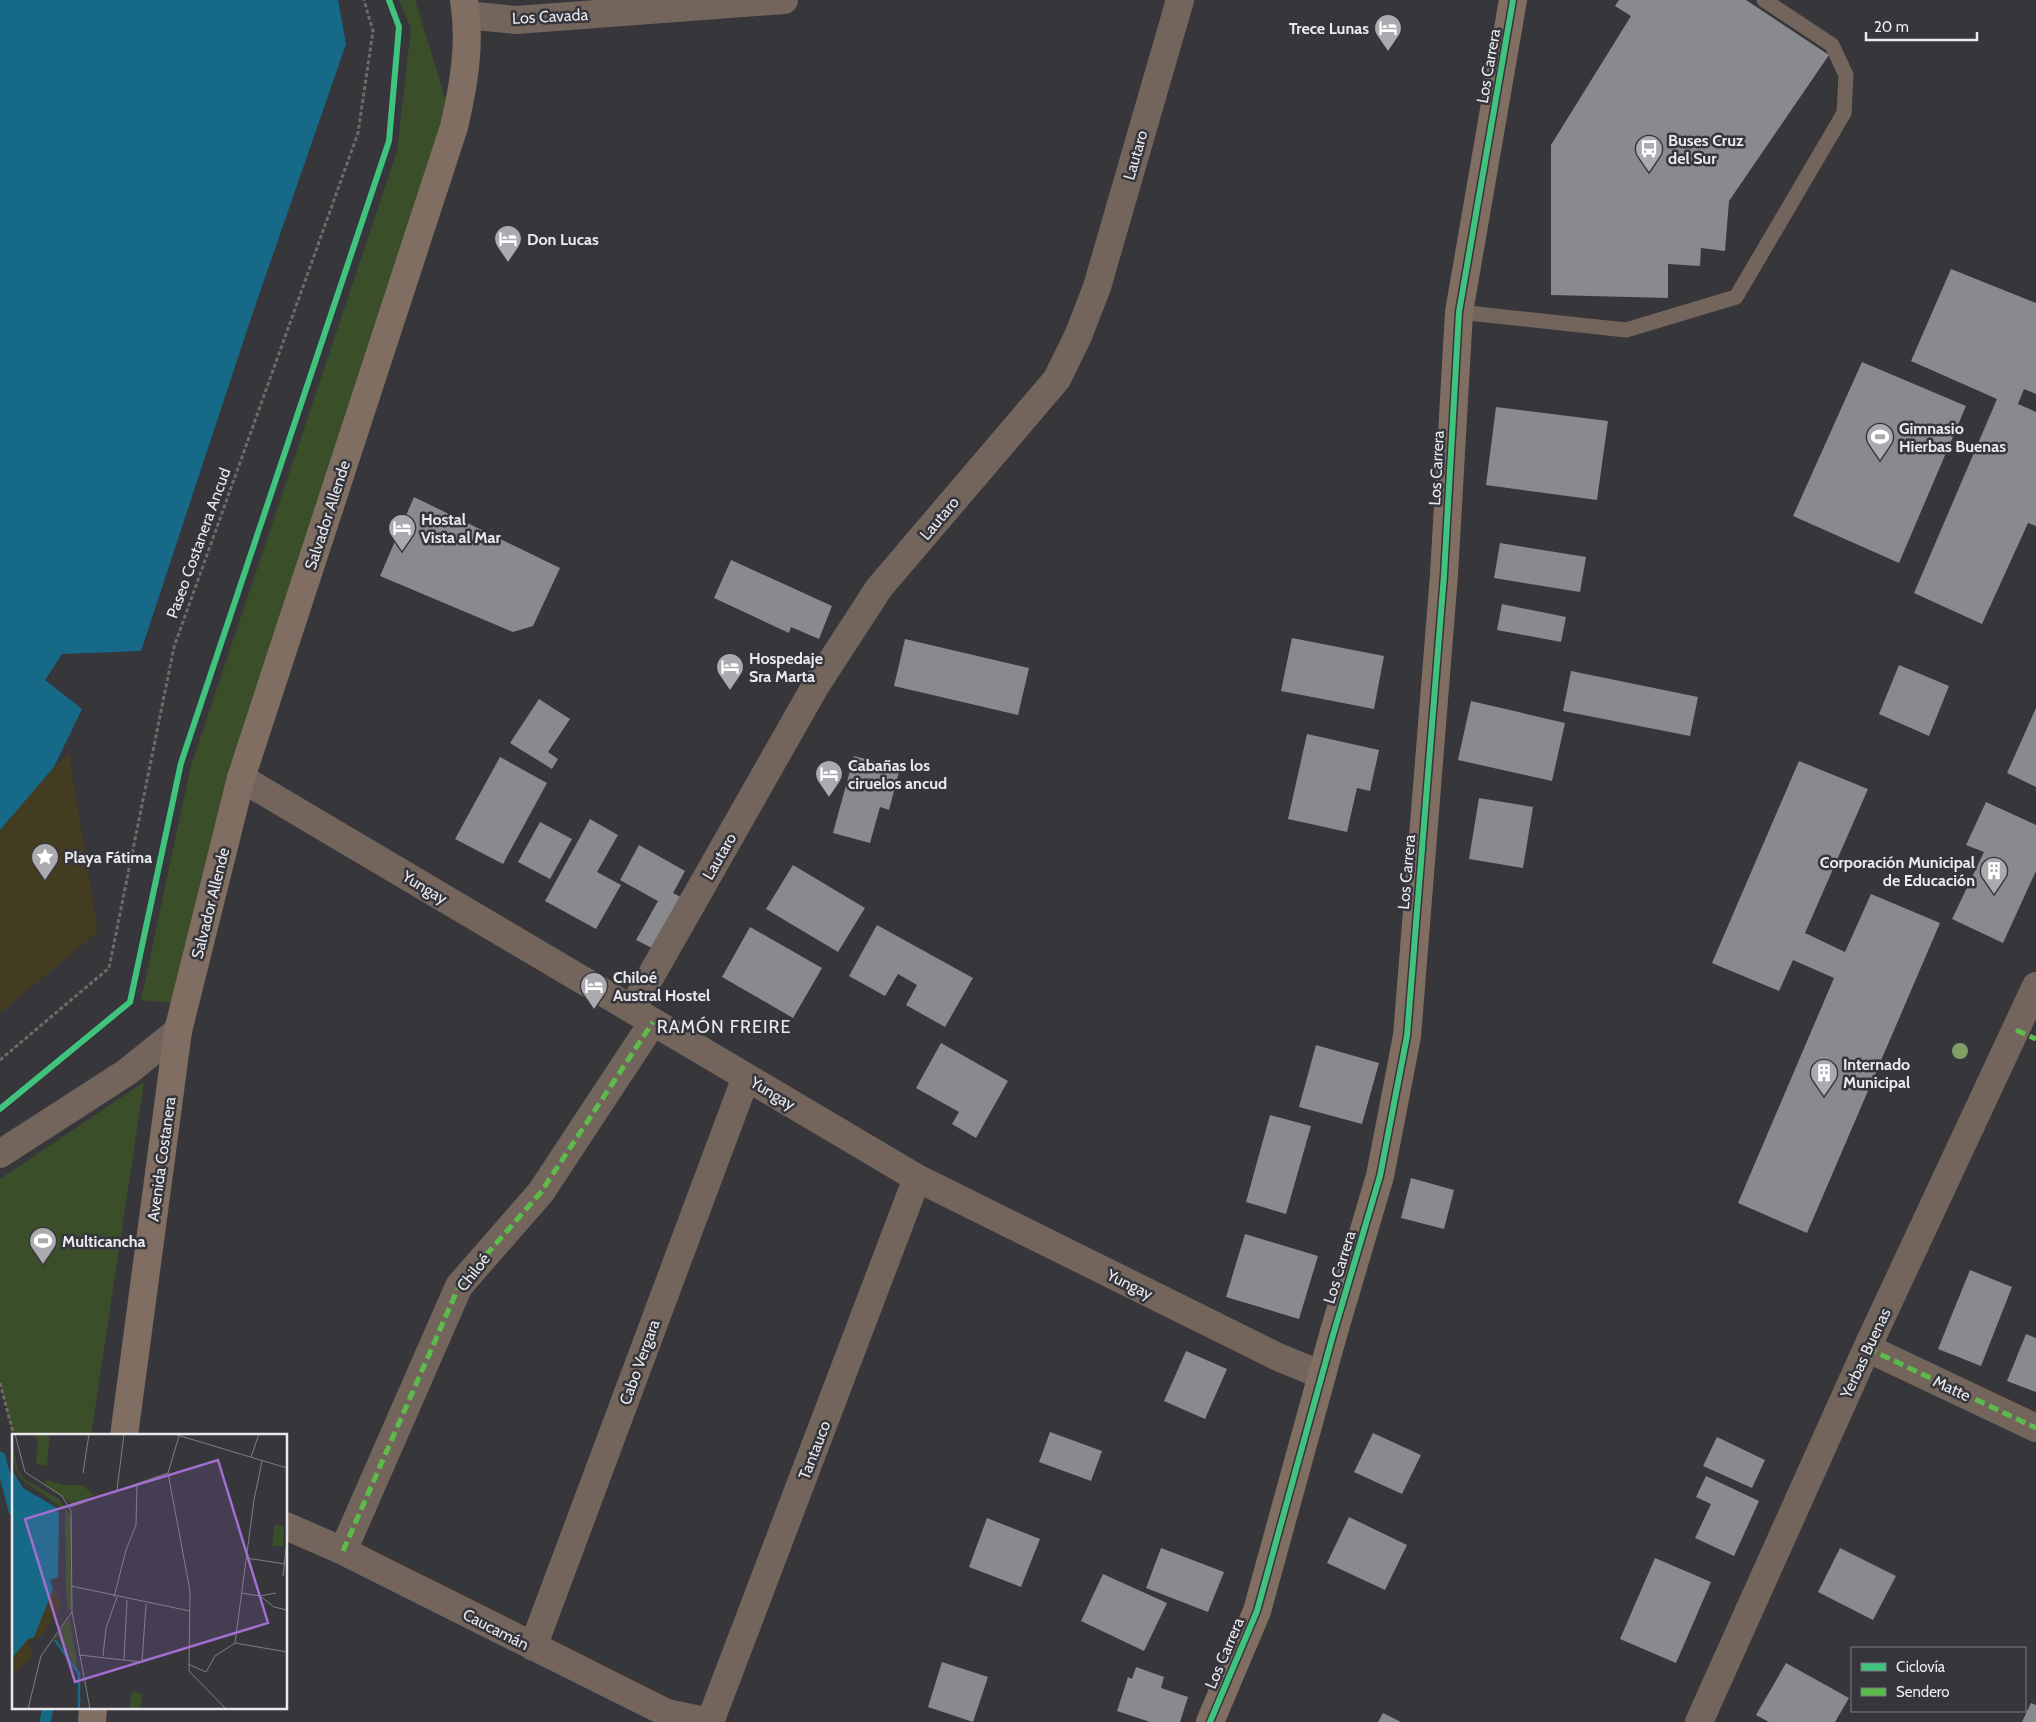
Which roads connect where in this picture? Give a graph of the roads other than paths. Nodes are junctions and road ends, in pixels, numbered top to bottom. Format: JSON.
{"nodes":[{"id":1,"x":784,"y":0,"type":"edge"},
{"id":2,"x":1180,"y":0,"type":"edge"},
{"id":3,"x":1513,"y":0,"type":"edge"},
{"id":4,"x":1764,"y":0,"type":"edge"},
{"id":5,"x":465,"y":7,"type":"edge"},
{"id":6,"x":1459,"y":312,"type":"junction"},
{"id":7,"x":241,"y":778,"type":"junction"},
{"id":8,"x":2036,"y":986,"type":"edge"},
{"id":9,"x":642,"y":1016,"type":"junction"},
{"id":10,"x":178,"y":1031,"type":"junction"},
{"id":11,"x":2026,"y":1034,"type":"edge"},
{"id":12,"x":746,"y":1077,"type":"junction"},
{"id":13,"x":0,"y":1154,"type":"edge"},
{"id":14,"x":917,"y":1178,"type":"junction"},
{"id":15,"x":1867,"y":1348,"type":"junction"},
{"id":16,"x":1322,"y":1375,"type":"junction"},
{"id":17,"x":2036,"y":1428,"type":"edge"},
{"id":18,"x":124,"y":1434,"type":"edge"},
{"id":19,"x":288,"y":1527,"type":"edge"},
{"id":20,"x":343,"y":1552,"type":"junction"},
{"id":21,"x":533,"y":1647,"type":"junction"},
{"id":22,"x":710,"y":1722,"type":"edge"},
{"id":23,"x":1210,"y":1722,"type":"edge"},
{"id":24,"x":1700,"y":1722,"type":"edge"}],
"edges":[{"from":1,"to":5,"type":"street","name":"Los Cavada"},
{"from":2,"to":9,"type":"street","name":"Lautaro"},
{"from":3,"to":6,"type":"street","name":"Los Carrera"},
{"from":4,"to":6,"type":"lane"},
{"from":5,"to":7,"type":"street","name":"Salvador Allende"},
{"from":6,"to":16,"type":"street","name":"Los Carrera"},
{"from":7,"to":9,"type":"street","name":"Yungay"},
{"from":7,"to":10,"type":"street","name":"Salvador Allende"},
{"from":8,"to":11,"type":"street","name":"Yerbas Buenas"},
{"from":9,"to":12,"type":"street","name":"Yungay"},
{"from":9,"to":20,"type":"street","name":"Chiloé"},
{"from":10,"to":13,"type":"street"},
{"from":10,"to":18,"type":"street","name":"Avenida Costanera"},
{"from":11,"to":15,"type":"street","name":"Yerbas Buenas"},
{"from":12,"to":14,"type":"street","name":"Yungay"},
{"from":12,"to":21,"type":"street","name":"Cabo Vergara"},
{"from":14,"to":16,"type":"street","name":"Yungay"},
{"from":14,"to":22,"type":"street","name":"Tantauco"},
{"from":15,"to":17,"type":"street","name":"Matte"},
{"from":15,"to":24,"type":"street","name":"Yerbas Buenas"},
{"from":16,"to":23,"type":"street","name":"Los Carrera"},
{"from":19,"to":20,"type":"street","name":"Caucamán"},
{"from":20,"to":21,"type":"street","name":"Caucamán"},
{"from":21,"to":22,"type":"street","name":"Caucamán"}]}
